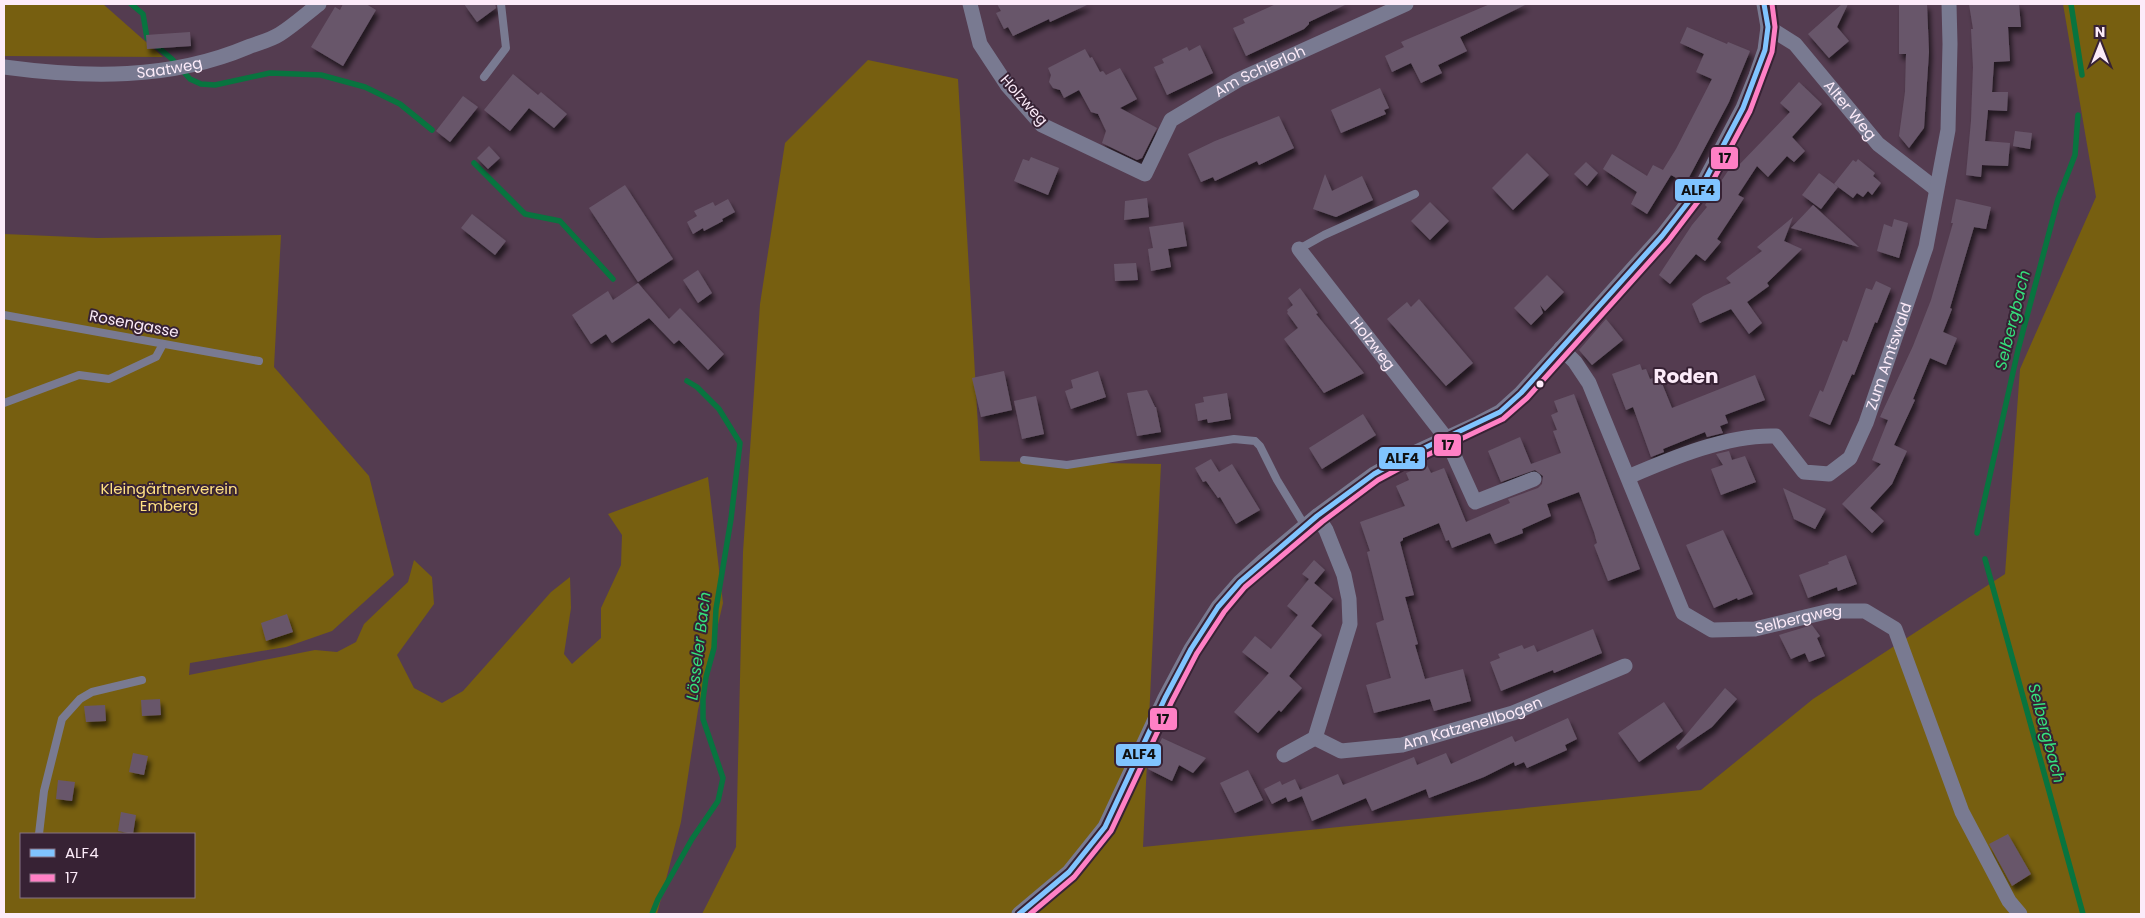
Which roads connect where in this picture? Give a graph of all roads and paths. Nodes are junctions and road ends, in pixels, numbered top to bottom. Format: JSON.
{"nodes":[{"id":1,"x":319,"y":4,"type":"edge"},
{"id":2,"x":501,"y":4,"type":"edge"},
{"id":3,"x":970,"y":4,"type":"edge"},
{"id":4,"x":1406,"y":4,"type":"edge"},
{"id":5,"x":1764,"y":4,"type":"edge"},
{"id":6,"x":1949,"y":4,"type":"edge"},
{"id":7,"x":1768,"y":27,"type":"junction"},
{"id":8,"x":4,"y":67,"type":"edge"},
{"id":9,"x":484,"y":77,"type":"dead end"},
{"id":10,"x":1145,"y":174,"type":"joint"},
{"id":11,"x":1936,"y":189,"type":"junction"},
{"id":12,"x":1415,"y":194,"type":"dead end"},
{"id":13,"x":1299,"y":249,"type":"joint"},
{"id":14,"x":4,"y":315,"type":"edge"},
{"id":15,"x":163,"y":344,"type":"junction"},
{"id":16,"x":1561,"y":348,"type":"junction"},
{"id":17,"x":259,"y":361,"type":"dead end"},
{"id":18,"x":4,"y":403,"type":"edge"},
{"id":19,"x":1446,"y":438,"type":"junction"},
{"id":20,"x":1024,"y":460,"type":"dead end"},
{"id":21,"x":1628,"y":477,"type":"junction"},
{"id":22,"x":1534,"y":479,"type":"dead end"},
{"id":23,"x":1311,"y":521,"type":"junction"},
{"id":24,"x":1625,"y":666,"type":"dead end"},
{"id":25,"x":142,"y":680,"type":"dead end"},
{"id":26,"x":1315,"y":738,"type":"junction"},
{"id":27,"x":1284,"y":755,"type":"dead end"},
{"id":28,"x":39,"y":833,"type":"edge"},
{"id":29,"x":2015,"y":911,"type":"edge"},
{"id":30,"x":1019,"y":914,"type":"edge"}],
"edges":[{"from":1,"to":8,"type":"street","name":"Saatweg"},
{"from":2,"to":9,"type":"lane"},
{"from":3,"to":10,"type":"street","name":"Holzweg"},
{"from":4,"to":10,"type":"street","name":"Am Schierloh"},
{"from":5,"to":7,"type":"street"},
{"from":6,"to":11,"type":"street","name":"Zum Amtswald"},
{"from":7,"to":11,"type":"street","name":"Alter Weg"},
{"from":7,"to":16,"type":"street"},
{"from":11,"to":21,"type":"street","name":"Zum Amtswald"},
{"from":12,"to":13,"type":"lane"},
{"from":13,"to":19,"type":"street","name":"Holzweg"},
{"from":14,"to":15,"type":"lane","name":"Rosengasse"},
{"from":15,"to":17,"type":"lane","name":"Rosengasse"},
{"from":15,"to":18,"type":"lane"},
{"from":16,"to":19,"type":"street"},
{"from":16,"to":21,"type":"street","name":"Selbergweg"},
{"from":19,"to":22,"type":"street","name":"Holzweg"},
{"from":19,"to":23,"type":"street"},
{"from":20,"to":23,"type":"lane"},
{"from":21,"to":29,"type":"street","name":"Selbergweg"},
{"from":23,"to":26,"type":"street"},
{"from":23,"to":30,"type":"street"},
{"from":24,"to":26,"type":"street","name":"Am Katzenellbogen"},
{"from":25,"to":28,"type":"lane"},
{"from":26,"to":27,"type":"street"}]}
